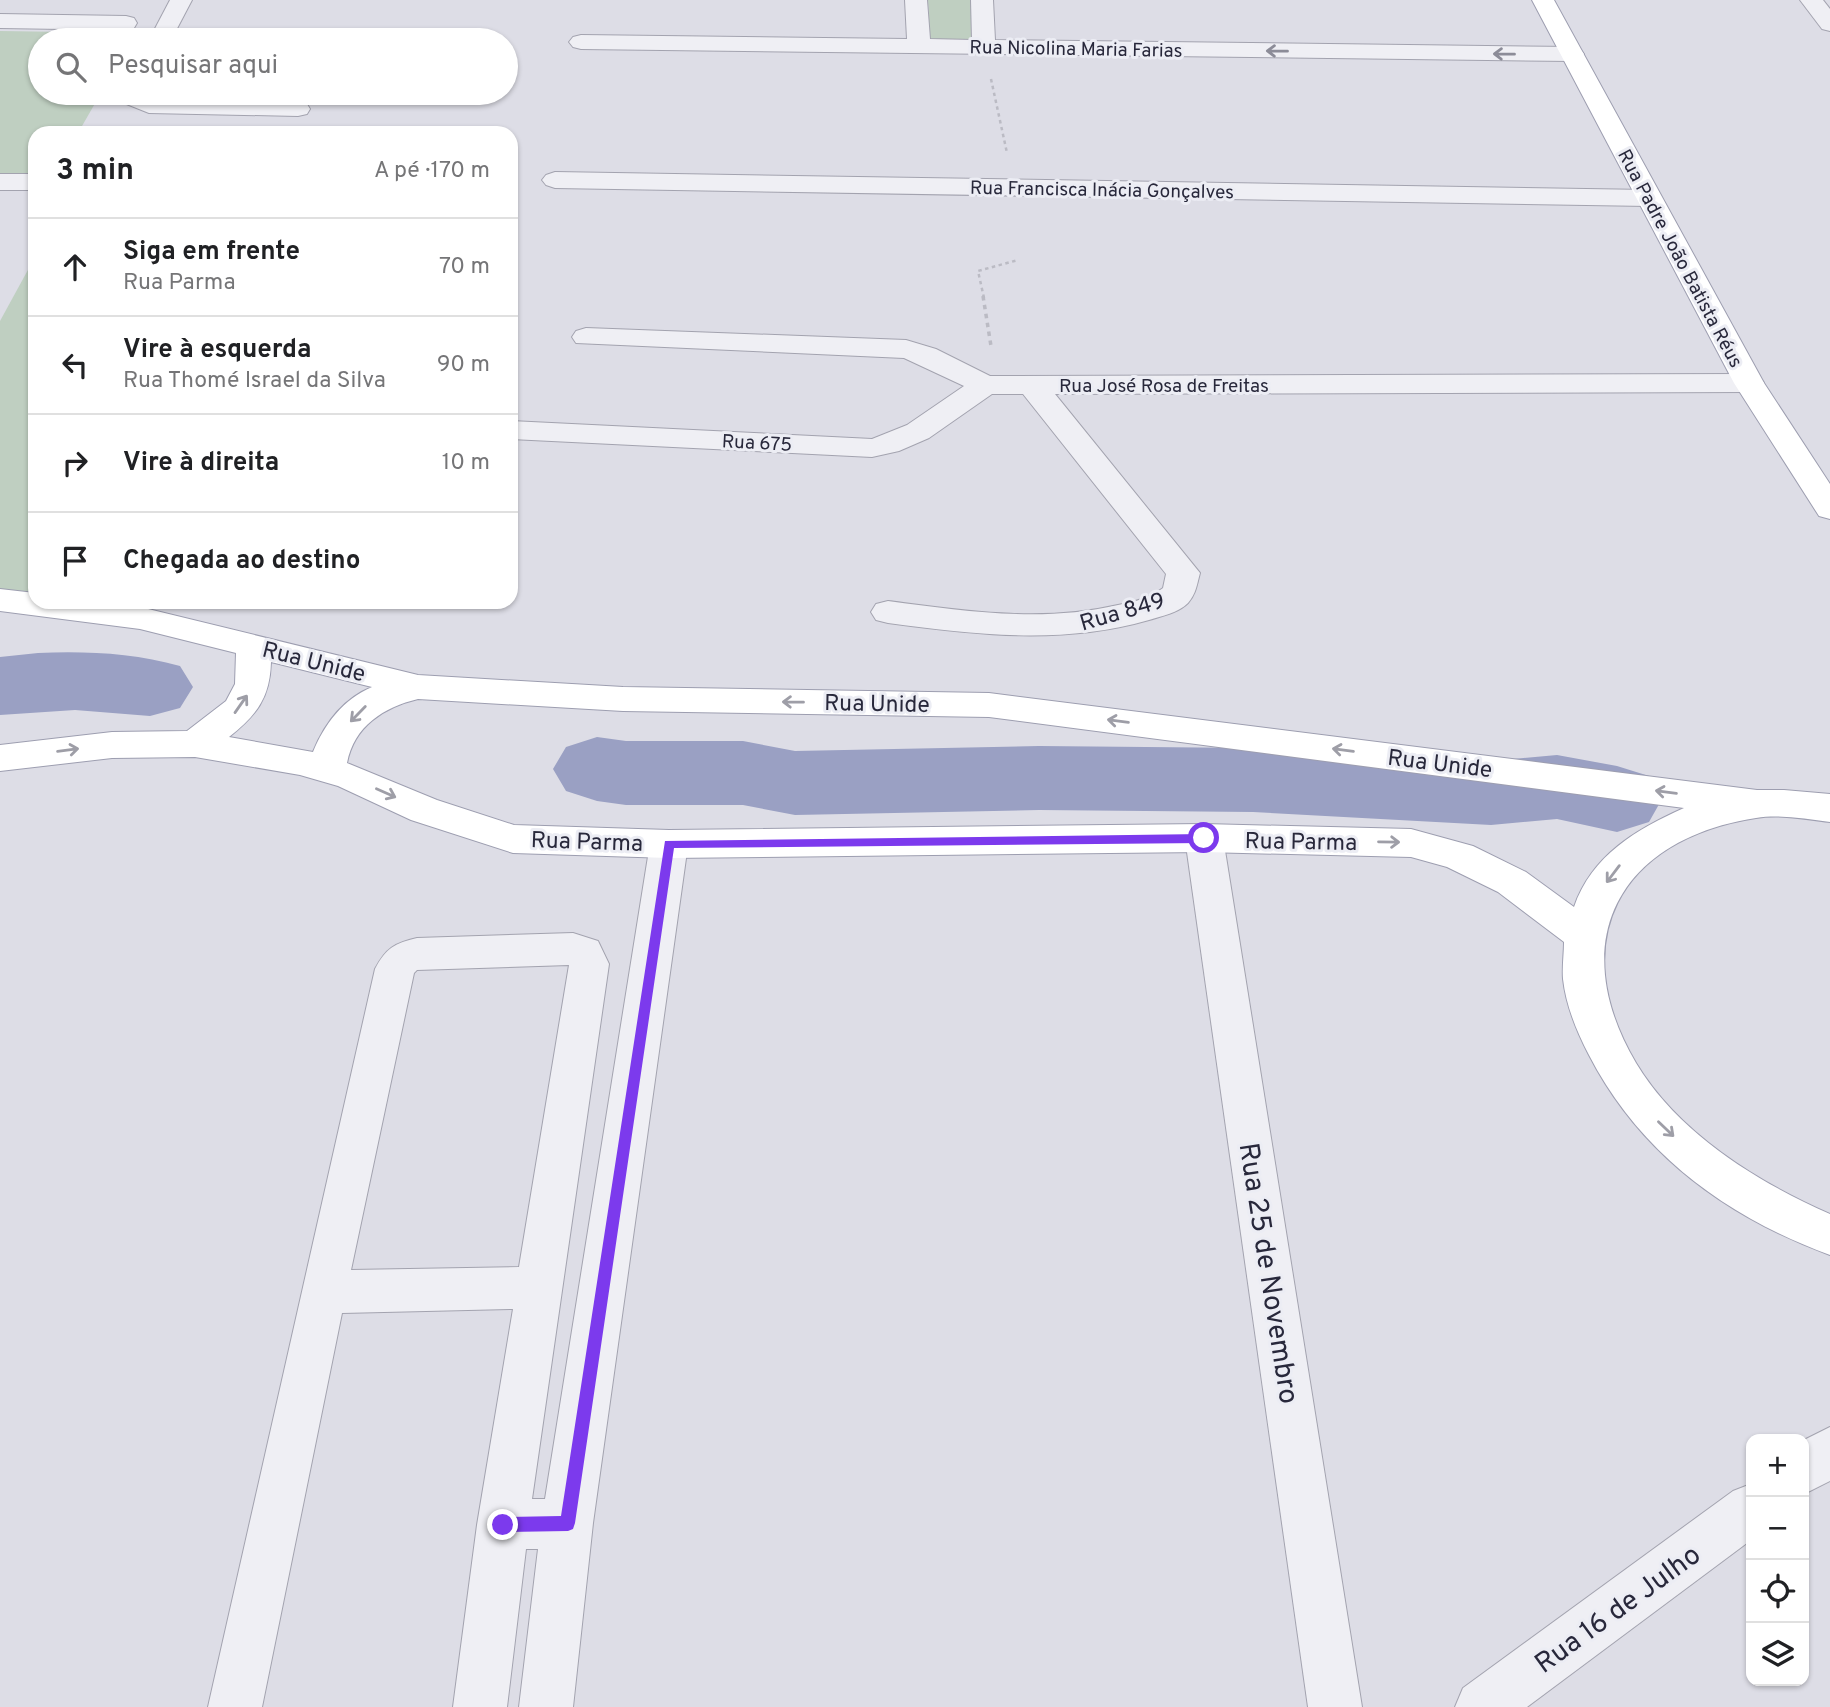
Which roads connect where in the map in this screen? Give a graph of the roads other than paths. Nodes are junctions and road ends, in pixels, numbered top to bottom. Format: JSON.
{"nodes":[{"id":1,"x":181,"y":0,"type":"edge"},
{"id":2,"x":916,"y":0,"type":"edge"},
{"id":3,"x":982,"y":0,"type":"edge"},
{"id":4,"x":1542,"y":0,"type":"edge"},
{"id":5,"x":1811,"y":0,"type":"edge"},
{"id":6,"x":0,"y":21,"type":"edge"},
{"id":7,"x":126,"y":23,"type":"dead end"},
{"id":8,"x":1830,"y":24,"type":"edge"},
{"id":9,"x":166,"y":28,"type":"edge"},
{"id":10,"x":581,"y":42,"type":"dead end"},
{"id":11,"x":919,"y":46,"type":"junction"},
{"id":12,"x":985,"y":47,"type":"junction"},
{"id":13,"x":1572,"y":54,"type":"junction"},
{"id":14,"x":147,"y":105,"type":"edge"},
{"id":15,"x":298,"y":109,"type":"dead end"},
{"id":16,"x":555,"y":180,"type":"dead end"},
{"id":17,"x":0,"y":182,"type":"edge"},
{"id":18,"x":28,"y":182,"type":"edge"},
{"id":19,"x":1648,"y":198,"type":"junction"},
{"id":20,"x":586,"y":337,"type":"dead end"},
{"id":21,"x":1749,"y":383,"type":"junction"},
{"id":22,"x":985,"y":385,"type":"junction"},
{"id":23,"x":1032,"y":386,"type":"junction"},
{"id":24,"x":518,"y":430,"type":"edge"},
{"id":25,"x":1830,"y":509,"type":"edge"},
{"id":26,"x":0,"y":600,"type":"edge"},
{"id":27,"x":28,"y":604,"type":"edge"},
{"id":28,"x":70,"y":609,"type":"edge"},
{"id":29,"x":888,"y":612,"type":"dead end"},
{"id":30,"x":254,"y":646,"type":"junction"},
{"id":31,"x":418,"y":687,"type":"junction"},
{"id":32,"x":195,"y":744,"type":"junction"},
{"id":33,"x":0,"y":758,"type":"edge"},
{"id":34,"x":330,"y":771,"type":"junction"},
{"id":35,"x":1758,"y":804,"type":"junction"},
{"id":36,"x":1830,"y":807,"type":"edge"},
{"id":37,"x":1204,"y":838,"type":"junction"},
{"id":38,"x":669,"y":844,"type":"junction"},
{"id":39,"x":1584,"y":935,"type":"junction"},
{"id":40,"x":1830,"y":1235,"type":"edge"},
{"id":41,"x":538,"y":1289,"type":"junction"},
{"id":42,"x":323,"y":1293,"type":"junction"},
{"id":43,"x":1830,"y":1451,"type":"edge"},
{"id":44,"x":1809,"y":1466,"type":"edge"},
{"id":45,"x":1746,"y":1513,"type":"edge"},
{"id":46,"x":568,"y":1523,"type":"junction"},
{"id":47,"x":503,"y":1525,"type":"junction"},
{"id":48,"x":235,"y":1707,"type":"edge"},
{"id":49,"x":447,"y":1707,"type":"edge"},
{"id":50,"x":480,"y":1707,"type":"edge"},
{"id":51,"x":546,"y":1707,"type":"edge"},
{"id":52,"x":1335,"y":1707,"type":"edge"},
{"id":53,"x":1482,"y":1707,"type":"edge"}],
"edges":[{"from":1,"to":9,"type":"street"},
{"from":2,"to":11,"type":"street"},
{"from":3,"to":12,"type":"street"},
{"from":4,"to":13,"type":"main road","name":"Rua Padre João Batista Réus"},
{"from":5,"to":8,"type":"street"},
{"from":6,"to":7,"type":"street"},
{"from":10,"to":11,"type":"street","name":"Rua Nicolina Maria Farias"},
{"from":11,"to":12,"type":"street","name":"Rua Nicolina Maria Farias"},
{"from":13,"to":12,"type":"street","name":"Rua Nicolina Maria Farias","one_way":true},
{"from":13,"to":19,"type":"main road","name":"Rua Padre João Batista Réus"},
{"from":14,"to":15,"type":"street"},
{"from":16,"to":19,"type":"street","name":"Rua Francisca Inácia Gonçalves"},
{"from":17,"to":18,"type":"street"},
{"from":19,"to":21,"type":"main road","name":"Rua Padre João Batista Réus"},
{"from":20,"to":22,"type":"street","name":"Rua José Rosa de Freitas"},
{"from":21,"to":23,"type":"street","name":"Rua José Rosa de Freitas"},
{"from":21,"to":25,"type":"main road","name":"Rua Padre João Batista Réus"},
{"from":22,"to":23,"type":"street","name":"Rua José Rosa de Freitas"},
{"from":22,"to":24,"type":"street","name":"Rua 675"},
{"from":23,"to":29,"type":"street","name":"Rua 849"},
{"from":26,"to":27,"type":"main road","name":"Rua Unide"},
{"from":28,"to":30,"type":"main road","name":"Rua Unide"},
{"from":30,"to":31,"type":"main road","name":"Rua Unide"},
{"from":32,"to":30,"type":"main road","one_way":true},
{"from":31,"to":34,"type":"main road","one_way":true},
{"from":35,"to":31,"type":"main road","name":"Rua Unide","one_way":true},
{"from":33,"to":32,"type":"main road","name":"Rua Parma","one_way":true},
{"from":32,"to":34,"type":"main road","name":"Rua Parma"},
{"from":34,"to":38,"type":"main road","name":"Rua Parma","one_way":true},
{"from":35,"to":36,"type":"main road"},
{"from":35,"to":39,"type":"main road","one_way":true},
{"from":37,"to":38,"type":"main road","name":"Rua Parma"},
{"from":37,"to":39,"type":"main road","name":"Rua Parma","one_way":true},
{"from":37,"to":52,"type":"street","name":"Rua 25 de Novembro"},
{"from":38,"to":46,"type":"street"},
{"from":39,"to":40,"type":"main road","one_way":true},
{"from":41,"to":42,"type":"street"},
{"from":41,"to":42,"type":"street"},
{"from":41,"to":47,"type":"street"},
{"from":42,"to":48,"type":"street"},
{"from":43,"to":44,"type":"street"},
{"from":45,"to":53,"type":"street","name":"Rua 16 de Julho"},
{"from":46,"to":47,"type":"street"},
{"from":46,"to":51,"type":"street"},
{"from":47,"to":50,"type":"street"},
{"from":49,"to":50,"type":"street"}]}
